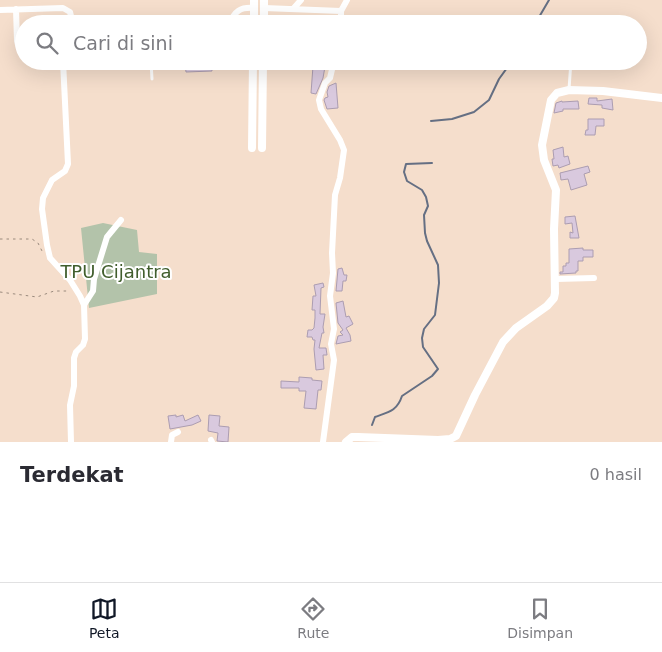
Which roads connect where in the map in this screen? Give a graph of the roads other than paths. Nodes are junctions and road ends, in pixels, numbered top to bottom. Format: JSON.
{"nodes":[{"id":1,"x":301,"y":0,"type":"edge"},
{"id":2,"x":347,"y":0,"type":"edge"},
{"id":3,"x":254,"y":4,"type":"edge"},
{"id":4,"x":264,"y":4,"type":"edge"},
{"id":5,"x":16,"y":9,"type":"junction"},
{"id":6,"x":293,"y":9,"type":"junction"},
{"id":7,"x":0,"y":10,"type":"edge"},
{"id":8,"x":341,"y":11,"type":"junction"},
{"id":9,"x":16,"y":15,"type":"edge"},
{"id":10,"x":71,"y":15,"type":"edge"},
{"id":11,"x":233,"y":15,"type":"edge"},
{"id":12,"x":341,"y":15,"type":"edge"},
{"id":13,"x":64,"y":70,"type":"edge"},
{"id":14,"x":151,"y":70,"type":"edge"},
{"id":15,"x":332,"y":70,"type":"edge"},
{"id":16,"x":570,"y":70,"type":"edge"},
{"id":17,"x":253,"y":72,"type":"joint"},
{"id":18,"x":263,"y":72,"type":"joint"},
{"id":19,"x":152,"y":80,"type":"dead end"},
{"id":20,"x":569,"y":90,"type":"junction"},
{"id":21,"x":662,"y":98,"type":"edge"},
{"id":22,"x":252,"y":148,"type":"dead end"},
{"id":23,"x":262,"y":148,"type":"dead end"},
{"id":24,"x":121,"y":220,"type":"dead end"},
{"id":25,"x":594,"y":278,"type":"dead end"},
{"id":26,"x":556,"y":279,"type":"junction"},
{"id":27,"x":84,"y":305,"type":"junction"},
{"id":28,"x":178,"y":432,"type":"dead end"},
{"id":29,"x":71,"y":442,"type":"edge"},
{"id":30,"x":171,"y":442,"type":"edge"},
{"id":31,"x":323,"y":442,"type":"edge"},
{"id":32,"x":346,"y":442,"type":"edge"}],
"edges":[{"from":1,"to":6,"type":"street"},
{"from":2,"to":8,"type":"street"},
{"from":3,"to":11,"type":"street"},
{"from":4,"to":6,"type":"street"},
{"from":5,"to":7,"type":"street"},
{"from":5,"to":9,"type":"street"},
{"from":5,"to":10,"type":"street"},
{"from":6,"to":8,"type":"street"},
{"from":8,"to":12,"type":"street"},
{"from":13,"to":27,"type":"street"},
{"from":14,"to":19,"type":"lane"},
{"from":15,"to":31,"type":"street"},
{"from":16,"to":20,"type":"lane"},
{"from":17,"to":18,"type":"street"},
{"from":17,"to":22,"type":"street"},
{"from":18,"to":23,"type":"street"},
{"from":20,"to":21,"type":"street"},
{"from":20,"to":26,"type":"street"},
{"from":24,"to":27,"type":"street"},
{"from":25,"to":26,"type":"street"},
{"from":26,"to":32,"type":"street"},
{"from":27,"to":29,"type":"street"},
{"from":28,"to":30,"type":"street"}]}
